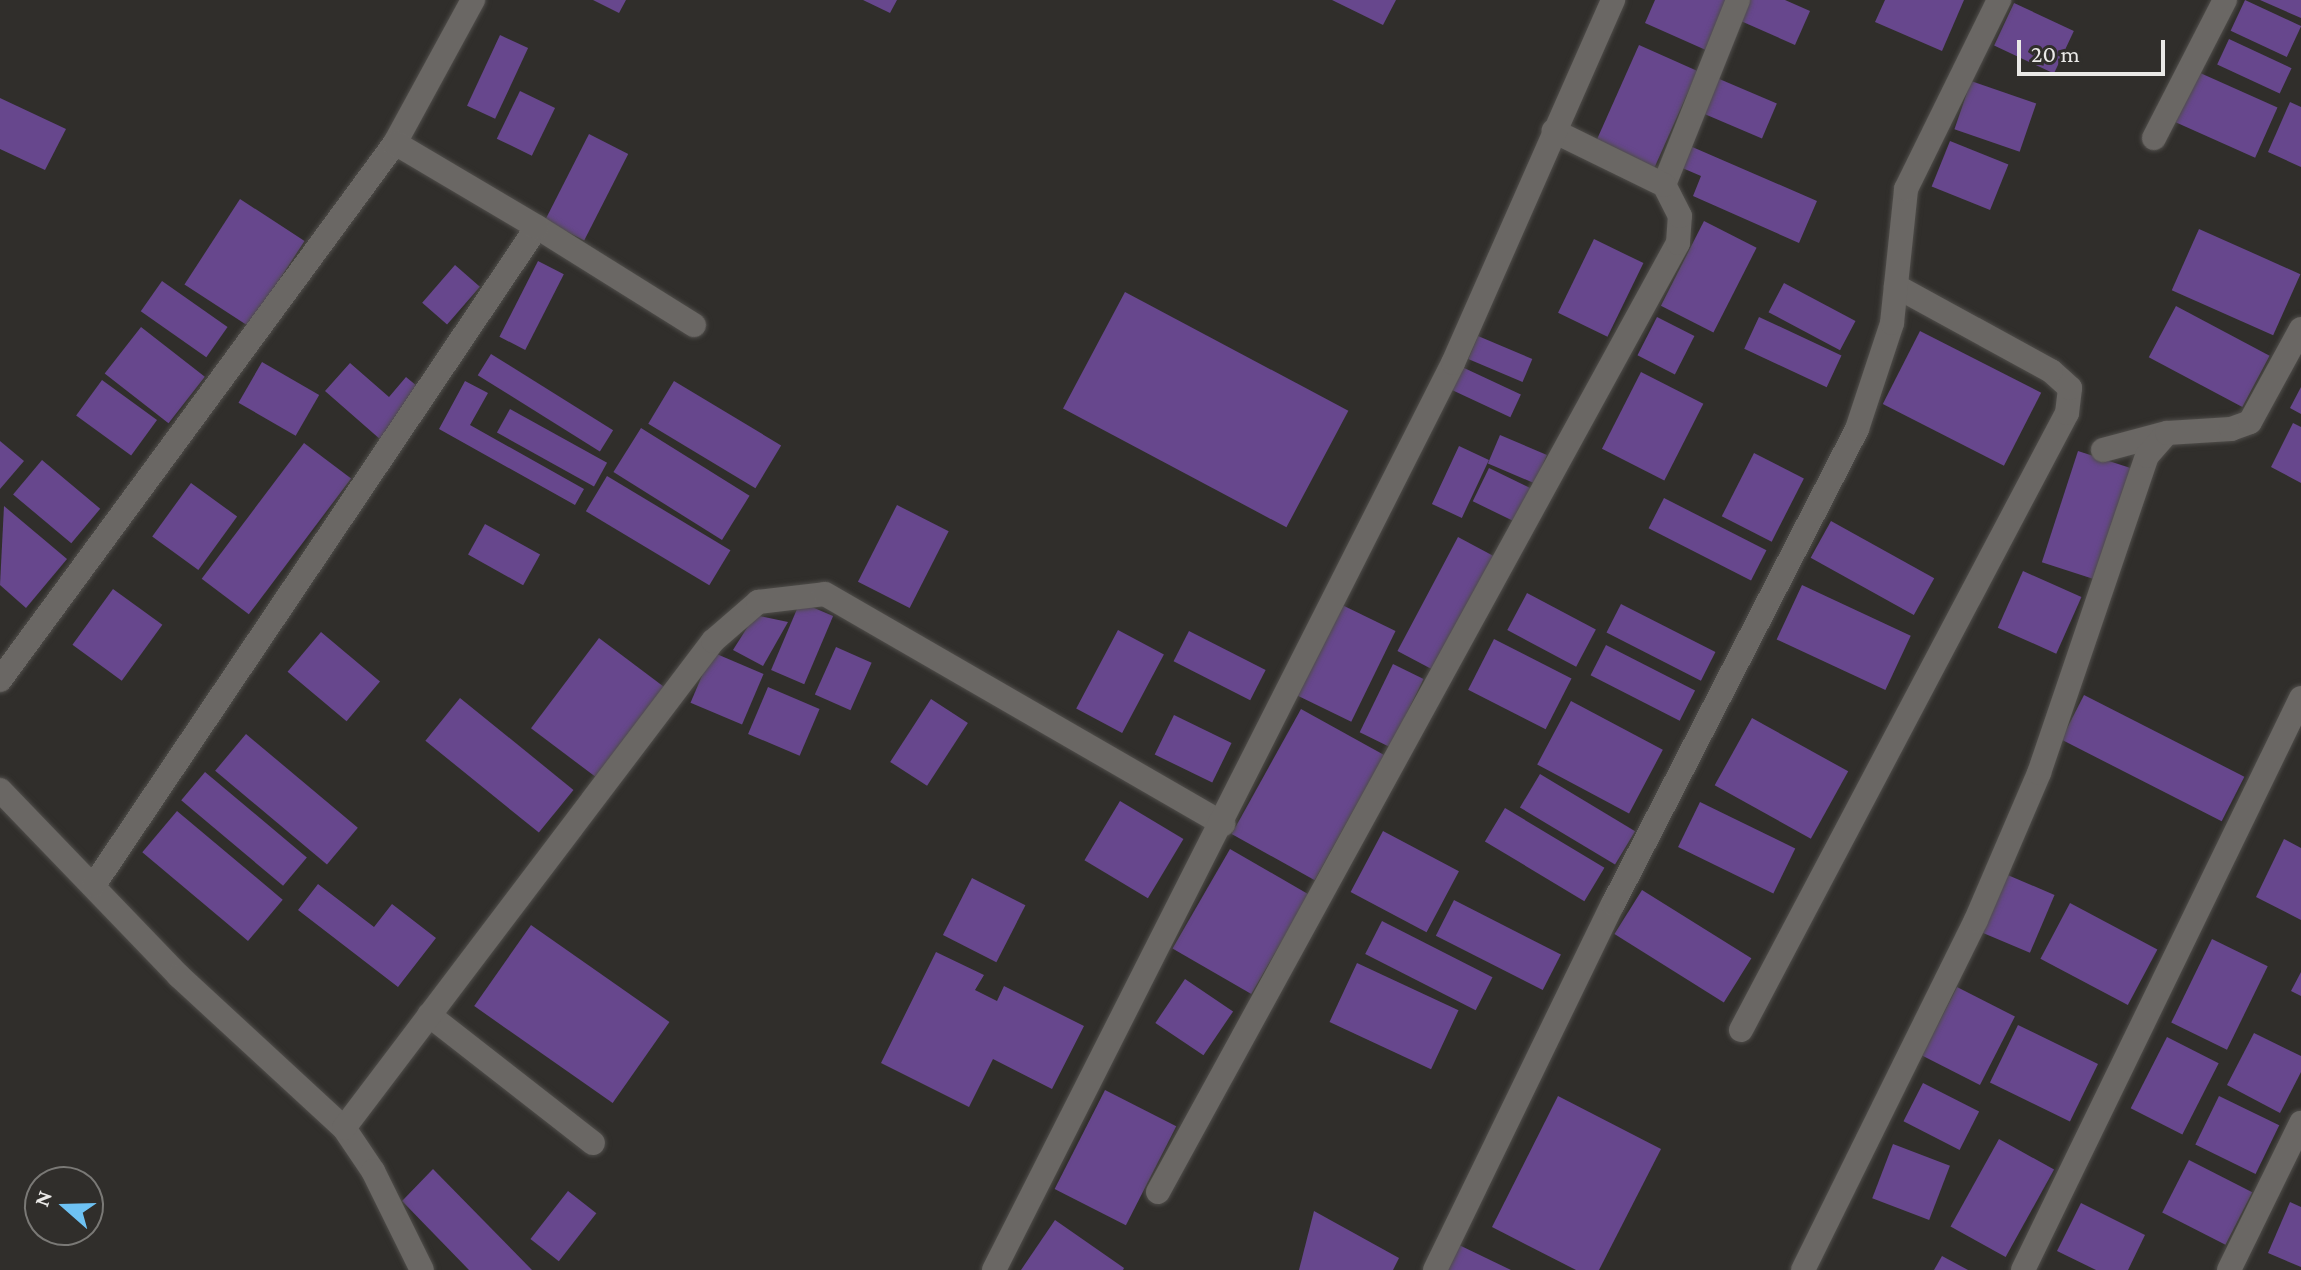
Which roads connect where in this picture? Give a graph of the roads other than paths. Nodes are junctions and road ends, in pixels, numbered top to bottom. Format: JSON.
{"nodes":[{"id":1,"x":473,"y":0,"type":"edge"},
{"id":2,"x":1613,"y":0,"type":"edge"},
{"id":3,"x":1738,"y":0,"type":"edge"},
{"id":4,"x":1999,"y":0,"type":"edge"},
{"id":5,"x":2225,"y":0,"type":"edge"},
{"id":6,"x":1554,"y":131,"type":"junction"},
{"id":7,"x":2154,"y":138,"type":"dead end"},
{"id":8,"x":395,"y":143,"type":"junction"},
{"id":9,"x":1664,"y":185,"type":"junction"},
{"id":10,"x":537,"y":227,"type":"junction"},
{"id":11,"x":1896,"y":286,"type":"junction"},
{"id":12,"x":694,"y":325,"type":"dead end"},
{"id":13,"x":2301,"y":329,"type":"edge"},
{"id":14,"x":2167,"y":433,"type":"junction"},
{"id":15,"x":2103,"y":450,"type":"dead end"},
{"id":16,"x":0,"y":680,"type":"edge"},
{"id":17,"x":2301,"y":698,"type":"edge"},
{"id":18,"x":0,"y":790,"type":"edge"},
{"id":19,"x":1223,"y":824,"type":"junction"},
{"id":20,"x":94,"y":885,"type":"junction"},
{"id":21,"x":429,"y":1015,"type":"junction"},
{"id":22,"x":1741,"y":1030,"type":"dead end"},
{"id":23,"x":2301,"y":1123,"type":"edge"},
{"id":24,"x":344,"y":1128,"type":"junction"},
{"id":25,"x":593,"y":1143,"type":"dead end"},
{"id":26,"x":1158,"y":1192,"type":"dead end"},
{"id":27,"x":422,"y":1270,"type":"edge"},
{"id":28,"x":994,"y":1270,"type":"edge"},
{"id":29,"x":1435,"y":1270,"type":"edge"},
{"id":30,"x":1803,"y":1270,"type":"edge"},
{"id":31,"x":2023,"y":1270,"type":"edge"},
{"id":32,"x":2229,"y":1270,"type":"edge"}],
"edges":[{"from":1,"to":8,"type":"street"},
{"from":2,"to":6,"type":"street"},
{"from":3,"to":9,"type":"street"},
{"from":4,"to":11,"type":"street"},
{"from":5,"to":7,"type":"street"},
{"from":6,"to":9,"type":"street"},
{"from":6,"to":19,"type":"street"},
{"from":8,"to":10,"type":"street"},
{"from":8,"to":16,"type":"street"},
{"from":9,"to":26,"type":"street"},
{"from":10,"to":12,"type":"street"},
{"from":10,"to":20,"type":"street"},
{"from":11,"to":22,"type":"street"},
{"from":11,"to":29,"type":"street"},
{"from":13,"to":14,"type":"street"},
{"from":14,"to":15,"type":"street"},
{"from":14,"to":30,"type":"street"},
{"from":17,"to":31,"type":"street"},
{"from":18,"to":20,"type":"street"},
{"from":19,"to":21,"type":"street"},
{"from":19,"to":28,"type":"street"},
{"from":20,"to":24,"type":"street"},
{"from":21,"to":24,"type":"street"},
{"from":21,"to":25,"type":"street"},
{"from":23,"to":32,"type":"street"},
{"from":24,"to":27,"type":"street"}]}
